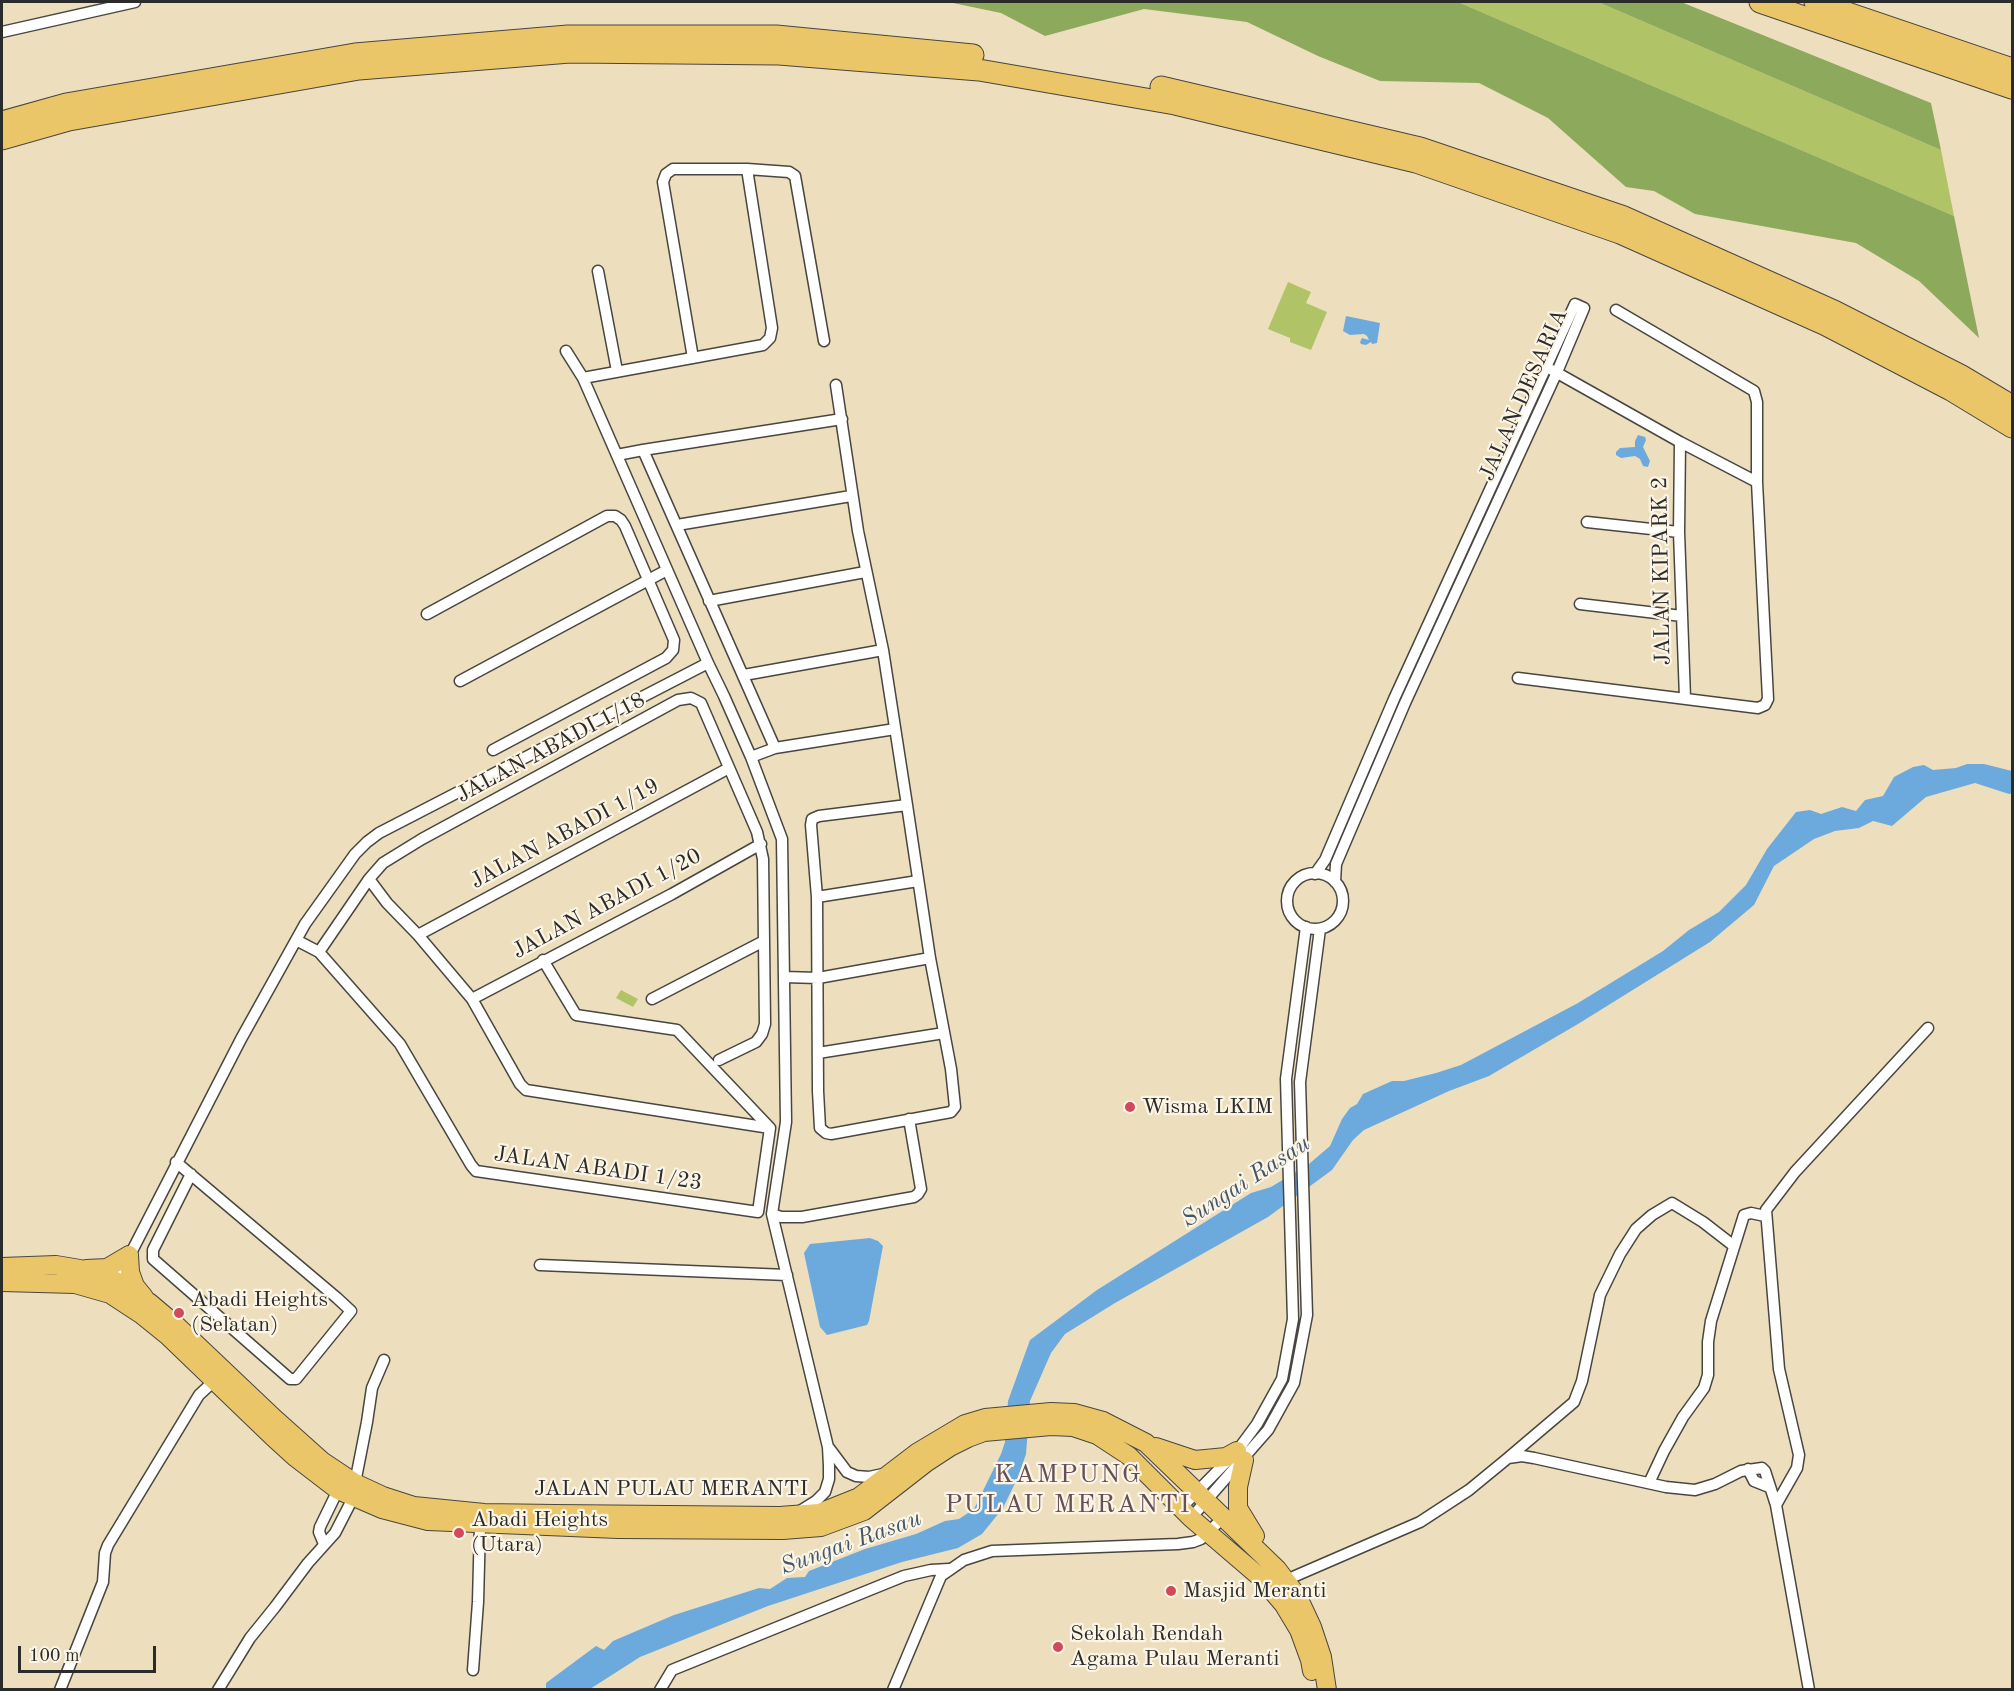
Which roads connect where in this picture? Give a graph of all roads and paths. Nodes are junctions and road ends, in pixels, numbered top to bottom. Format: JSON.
{"nodes":[{"id":1,"x":135,"y":2,"type":"edge"},
{"id":2,"x":1760,"y":2,"type":"edge"},
{"id":3,"x":1815,"y":2,"type":"edge"},
{"id":4,"x":2,"y":32,"type":"edge"},
{"id":5,"x":2013,"y":69,"type":"edge"},
{"id":6,"x":2013,"y":88,"type":"edge"},
{"id":7,"x":2,"y":122,"type":"edge"},
{"id":8,"x":2,"y":139,"type":"edge"},
{"id":9,"x":747,"y":169,"type":"junction"},
{"id":10,"x":598,"y":271,"type":"dead end"},
{"id":11,"x":1616,"y":309,"type":"dead end"},
{"id":12,"x":824,"y":341,"type":"dead end"},
{"id":13,"x":566,"y":351,"type":"dead end"},
{"id":14,"x":693,"y":358,"type":"junction"},
{"id":15,"x":1552,"y":370,"type":"junction"},
{"id":16,"x":617,"y":371,"type":"junction"},
{"id":17,"x":583,"y":378,"type":"junction"},
{"id":18,"x":1955,"y":383,"type":"junction"},
{"id":19,"x":836,"y":385,"type":"dead end"},
{"id":20,"x":2013,"y":406,"type":"edge"},
{"id":21,"x":842,"y":419,"type":"junction"},
{"id":22,"x":2013,"y":427,"type":"edge"},
{"id":23,"x":1680,"y":442,"type":"junction"},
{"id":24,"x":643,"y":450,"type":"junction"},
{"id":25,"x":617,"y":456,"type":"junction"},
{"id":26,"x":1757,"y":482,"type":"junction"},
{"id":27,"x":852,"y":496,"type":"junction"},
{"id":28,"x":1587,"y":522,"type":"dead end"},
{"id":29,"x":677,"y":525,"type":"junction"},
{"id":30,"x":1679,"y":532,"type":"junction"},
{"id":31,"x":667,"y":570,"type":"junction"},
{"id":32,"x":865,"y":572,"type":"junction"},
{"id":33,"x":647,"y":580,"type":"junction"},
{"id":34,"x":710,"y":601,"type":"junction"},
{"id":35,"x":1580,"y":604,"type":"dead end"},
{"id":36,"x":427,"y":614,"type":"dead end"},
{"id":37,"x":1682,"y":616,"type":"junction"},
{"id":38,"x":883,"y":650,"type":"junction"},
{"id":39,"x":708,"y":663,"type":"junction"},
{"id":40,"x":744,"y":675,"type":"junction"},
{"id":41,"x":1518,"y":678,"type":"dead end"},
{"id":42,"x":460,"y":681,"type":"dead end"},
{"id":43,"x":1685,"y":698,"type":"junction"},
{"id":44,"x":895,"y":729,"type":"junction"},
{"id":45,"x":775,"y":748,"type":"junction"},
{"id":46,"x":493,"y":750,"type":"dead end"},
{"id":47,"x":751,"y":757,"type":"junction"},
{"id":48,"x":729,"y":768,"type":"junction"},
{"id":49,"x":907,"y":805,"type":"junction"},
{"id":50,"x":760,"y":844,"type":"junction"},
{"id":51,"x":1315,"y":874,"type":"junction"},
{"id":52,"x":369,"y":879,"type":"junction"},
{"id":53,"x":918,"y":881,"type":"junction"},
{"id":54,"x":1335,"y":882,"type":"junction"},
{"id":55,"x":817,"y":897,"type":"junction"},
{"id":56,"x":1306,"y":927,"type":"junction"},
{"id":57,"x":1320,"y":929,"type":"junction"},
{"id":58,"x":418,"y":935,"type":"junction"},
{"id":59,"x":296,"y":940,"type":"junction"},
{"id":60,"x":764,"y":941,"type":"junction"},
{"id":61,"x":319,"y":952,"type":"junction"},
{"id":62,"x":930,"y":958,"type":"junction"},
{"id":63,"x":543,"y":960,"type":"junction"},
{"id":64,"x":784,"y":977,"type":"junction"},
{"id":65,"x":818,"y":978,"type":"junction"},
{"id":66,"x":472,"y":999,"type":"junction"},
{"id":67,"x":652,"y":999,"type":"dead end"},
{"id":68,"x":1929,"y":1028,"type":"dead end"},
{"id":69,"x":944,"y":1033,"type":"junction"},
{"id":70,"x":818,"y":1053,"type":"junction"},
{"id":71,"x":718,"y":1060,"type":"dead end"},
{"id":72,"x":909,"y":1119,"type":"junction"},
{"id":73,"x":770,"y":1128,"type":"junction"},
{"id":74,"x":176,"y":1162,"type":"junction"},
{"id":75,"x":191,"y":1174,"type":"junction"},
{"id":76,"x":772,"y":1214,"type":"junction"},
{"id":77,"x":1765,"y":1216,"type":"junction"},
{"id":78,"x":1734,"y":1246,"type":"junction"},
{"id":79,"x":129,"y":1255,"type":"junction"},
{"id":80,"x":540,"y":1265,"type":"dead end"},
{"id":81,"x":2,"y":1267,"type":"edge"},
{"id":82,"x":80,"y":1269,"type":"junction"},
{"id":83,"x":787,"y":1275,"type":"junction"},
{"id":84,"x":2,"y":1282,"type":"edge"},
{"id":85,"x":113,"y":1288,"type":"junction"},
{"id":86,"x":150,"y":1303,"type":"junction"},
{"id":87,"x":384,"y":1360,"type":"dead end"},
{"id":88,"x":213,"y":1382,"type":"junction"},
{"id":89,"x":1051,"y":1419,"type":"junction"},
{"id":90,"x":985,"y":1425,"type":"junction"},
{"id":91,"x":1146,"y":1443,"type":"junction"},
{"id":92,"x":828,"y":1447,"type":"junction"},
{"id":93,"x":1240,"y":1455,"type":"junction"},
{"id":94,"x":1508,"y":1458,"type":"junction"},
{"id":95,"x":896,"y":1470,"type":"junction"},
{"id":96,"x":1649,"y":1483,"type":"junction"},
{"id":97,"x":349,"y":1490,"type":"junction"},
{"id":98,"x":1202,"y":1496,"type":"junction"},
{"id":99,"x":1776,"y":1505,"type":"junction"},
{"id":100,"x":1186,"y":1513,"type":"junction"},
{"id":101,"x":792,"y":1516,"type":"junction"},
{"id":102,"x":1224,"y":1517,"type":"junction"},
{"id":103,"x":480,"y":1525,"type":"junction"},
{"id":104,"x":1208,"y":1533,"type":"junction"},
{"id":105,"x":324,"y":1544,"type":"junction"},
{"id":106,"x":948,"y":1569,"type":"junction"},
{"id":107,"x":1281,"y":1575,"type":"junction"},
{"id":108,"x":473,"y":1670,"type":"dead end"},
{"id":109,"x":60,"y":1689,"type":"edge"},
{"id":110,"x":218,"y":1689,"type":"edge"},
{"id":111,"x":660,"y":1689,"type":"edge"},
{"id":112,"x":893,"y":1689,"type":"edge"},
{"id":113,"x":1314,"y":1689,"type":"edge"},
{"id":114,"x":1327,"y":1689,"type":"edge"},
{"id":115,"x":1809,"y":1689,"type":"edge"}],
"edges":[{"from":1,"to":4,"type":"street"},
{"from":2,"to":6,"type":"highway"},
{"from":3,"to":5,"type":"highway"},
{"from":7,"to":18,"type":"highway"},
{"from":8,"to":18,"type":"highway"},
{"from":9,"to":12,"type":"street"},
{"from":9,"to":14,"type":"street"},
{"from":9,"to":14,"type":"street"},
{"from":10,"to":16,"type":"street"},
{"from":11,"to":26,"type":"street"},
{"from":13,"to":17,"type":"street"},
{"from":14,"to":16,"type":"street"},
{"from":15,"to":15,"type":"street","name":"JALAN DESARIA"},
{"from":15,"to":23,"type":"street"},
{"from":15,"to":51,"type":"street","name":"JALAN DESARIA"},
{"from":15,"to":54,"type":"street","name":"JALAN DESARIA"},
{"from":16,"to":17,"type":"street"},
{"from":17,"to":25,"type":"street"},
{"from":18,"to":20,"type":"highway"},
{"from":18,"to":22,"type":"highway"},
{"from":19,"to":21,"type":"street"},
{"from":21,"to":24,"type":"street"},
{"from":21,"to":27,"type":"street"},
{"from":23,"to":26,"type":"street"},
{"from":23,"to":30,"type":"street","name":"JALAN KIPARK 2"},
{"from":24,"to":25,"type":"street"},
{"from":24,"to":29,"type":"street"},
{"from":25,"to":31,"type":"street"},
{"from":26,"to":43,"type":"street"},
{"from":27,"to":29,"type":"street"},
{"from":27,"to":32,"type":"street"},
{"from":28,"to":30,"type":"street"},
{"from":29,"to":34,"type":"street"},
{"from":30,"to":37,"type":"street","name":"JALAN KIPARK 2"},
{"from":31,"to":33,"type":"street"},
{"from":31,"to":39,"type":"street"},
{"from":32,"to":34,"type":"street"},
{"from":32,"to":38,"type":"street"},
{"from":33,"to":36,"type":"street"},
{"from":33,"to":42,"type":"street"},
{"from":33,"to":46,"type":"street"},
{"from":34,"to":40,"type":"street"},
{"from":35,"to":37,"type":"street"},
{"from":37,"to":43,"type":"street","name":"JALAN KIPARK 2"},
{"from":38,"to":40,"type":"street"},
{"from":38,"to":44,"type":"street"},
{"from":39,"to":47,"type":"street"},
{"from":39,"to":59,"type":"street"},
{"from":40,"to":45,"type":"street"},
{"from":41,"to":43,"type":"street"},
{"from":44,"to":45,"type":"street"},
{"from":44,"to":49,"type":"street"},
{"from":45,"to":47,"type":"street"},
{"from":47,"to":64,"type":"street"},
{"from":48,"to":50,"type":"street","name":"JALAN ABADI 1/18"},
{"from":48,"to":52,"type":"street","name":"JALAN ABADI 1/18"},
{"from":48,"to":58,"type":"street","name":"JALAN ABADI 1/19"},
{"from":49,"to":53,"type":"street"},
{"from":49,"to":55,"type":"street"},
{"from":50,"to":60,"type":"street","name":"JALAN ABADI 1/18"},
{"from":50,"to":63,"type":"street","name":"JALAN ABADI 1/20"},
{"from":51,"to":54,"type":"street"},
{"from":51,"to":56,"type":"street","name":"JALAN DESARIA"},
{"from":52,"to":58,"type":"street"},
{"from":52,"to":61,"type":"street","name":"JALAN ABADI 1/18"},
{"from":53,"to":55,"type":"street"},
{"from":53,"to":62,"type":"street"},
{"from":54,"to":57,"type":"street","name":"JALAN DESARIA"},
{"from":55,"to":65,"type":"street"},
{"from":56,"to":57,"type":"street"},
{"from":56,"to":93,"type":"street"},
{"from":57,"to":93,"type":"street"},
{"from":58,"to":66,"type":"street"},
{"from":59,"to":61,"type":"street","name":"JALAN ABADI 1/23"},
{"from":59,"to":74,"type":"street"},
{"from":60,"to":67,"type":"street"},
{"from":60,"to":71,"type":"street","name":"JALAN ABADI 1/18"},
{"from":61,"to":73,"type":"street","name":"JALAN ABADI 1/23"},
{"from":62,"to":65,"type":"street"},
{"from":62,"to":69,"type":"street"},
{"from":63,"to":66,"type":"street","name":"JALAN ABADI 1/20"},
{"from":63,"to":73,"type":"street"},
{"from":64,"to":65,"type":"street"},
{"from":64,"to":76,"type":"street"},
{"from":65,"to":70,"type":"street"},
{"from":66,"to":73,"type":"street"},
{"from":68,"to":77,"type":"street"},
{"from":69,"to":70,"type":"street"},
{"from":69,"to":72,"type":"street"},
{"from":70,"to":72,"type":"street"},
{"from":72,"to":76,"type":"street"},
{"from":74,"to":75,"type":"street"},
{"from":74,"to":79,"type":"street"},
{"from":75,"to":75,"type":"street"},
{"from":76,"to":83,"type":"street"},
{"from":77,"to":78,"type":"street"},
{"from":77,"to":99,"type":"street"},
{"from":78,"to":94,"type":"street"},
{"from":78,"to":96,"type":"street"},
{"from":79,"to":82,"type":"main road"},
{"from":79,"to":85,"type":"street"},
{"from":79,"to":86,"type":"main road"},
{"from":80,"to":83,"type":"street"},
{"from":81,"to":82,"type":"main road","name":"JALAN PULAU MERANTI"},
{"from":82,"to":85,"type":"main road","name":"JALAN PULAU MERANTI"},
{"from":83,"to":92,"type":"street"},
{"from":84,"to":85,"type":"main road","name":"JALAN PULAU MERANTI"},
{"from":85,"to":86,"type":"main road","name":"JALAN PULAU MERANTI"},
{"from":85,"to":88,"type":"main road","name":"JALAN PULAU MERANTI"},
{"from":86,"to":97,"type":"main road","name":"JALAN PULAU MERANTI"},
{"from":87,"to":97,"type":"street"},
{"from":88,"to":97,"type":"main road","name":"JALAN PULAU MERANTI"},
{"from":88,"to":109,"type":"street"},
{"from":89,"to":90,"type":"main road","name":"JALAN PULAU MERANTI"},
{"from":89,"to":91,"type":"main road","name":"JALAN PULAU MERANTI"},
{"from":89,"to":100,"type":"main road","name":"JALAN PULAU MERANTI"},
{"from":90,"to":95,"type":"main road","name":"JALAN PULAU MERANTI"},
{"from":90,"to":103,"type":"main road","name":"JALAN PULAU MERANTI"},
{"from":91,"to":93,"type":"main road"},
{"from":91,"to":98,"type":"main road","name":"JALAN PULAU MERANTI"},
{"from":92,"to":95,"type":"street"},
{"from":92,"to":101,"type":"street"},
{"from":93,"to":98,"type":"street"},
{"from":93,"to":107,"type":"main road"},
{"from":94,"to":96,"type":"street"},
{"from":94,"to":107,"type":"street"},
{"from":95,"to":101,"type":"main road","name":"JALAN PULAU MERANTI"},
{"from":96,"to":99,"type":"street"},
{"from":97,"to":101,"type":"main road","name":"JALAN PULAU MERANTI"},
{"from":97,"to":103,"type":"main road","name":"JALAN PULAU MERANTI"},
{"from":97,"to":105,"type":"street"},
{"from":97,"to":105,"type":"street"},
{"from":98,"to":100,"type":"street"},
{"from":98,"to":102,"type":"main road","name":"JALAN PULAU MERANTI"},
{"from":99,"to":115,"type":"street"},
{"from":100,"to":104,"type":"main road","name":"JALAN PULAU MERANTI"},
{"from":102,"to":104,"type":"street"},
{"from":102,"to":107,"type":"main road","name":"JALAN PULAU MERANTI"},
{"from":103,"to":108,"type":"street"},
{"from":104,"to":106,"type":"street"},
{"from":104,"to":113,"type":"main road","name":"JALAN PULAU MERANTI"},
{"from":105,"to":110,"type":"street"},
{"from":106,"to":111,"type":"street"},
{"from":106,"to":112,"type":"street"},
{"from":107,"to":114,"type":"main road","name":"JALAN PULAU MERANTI"}]}
